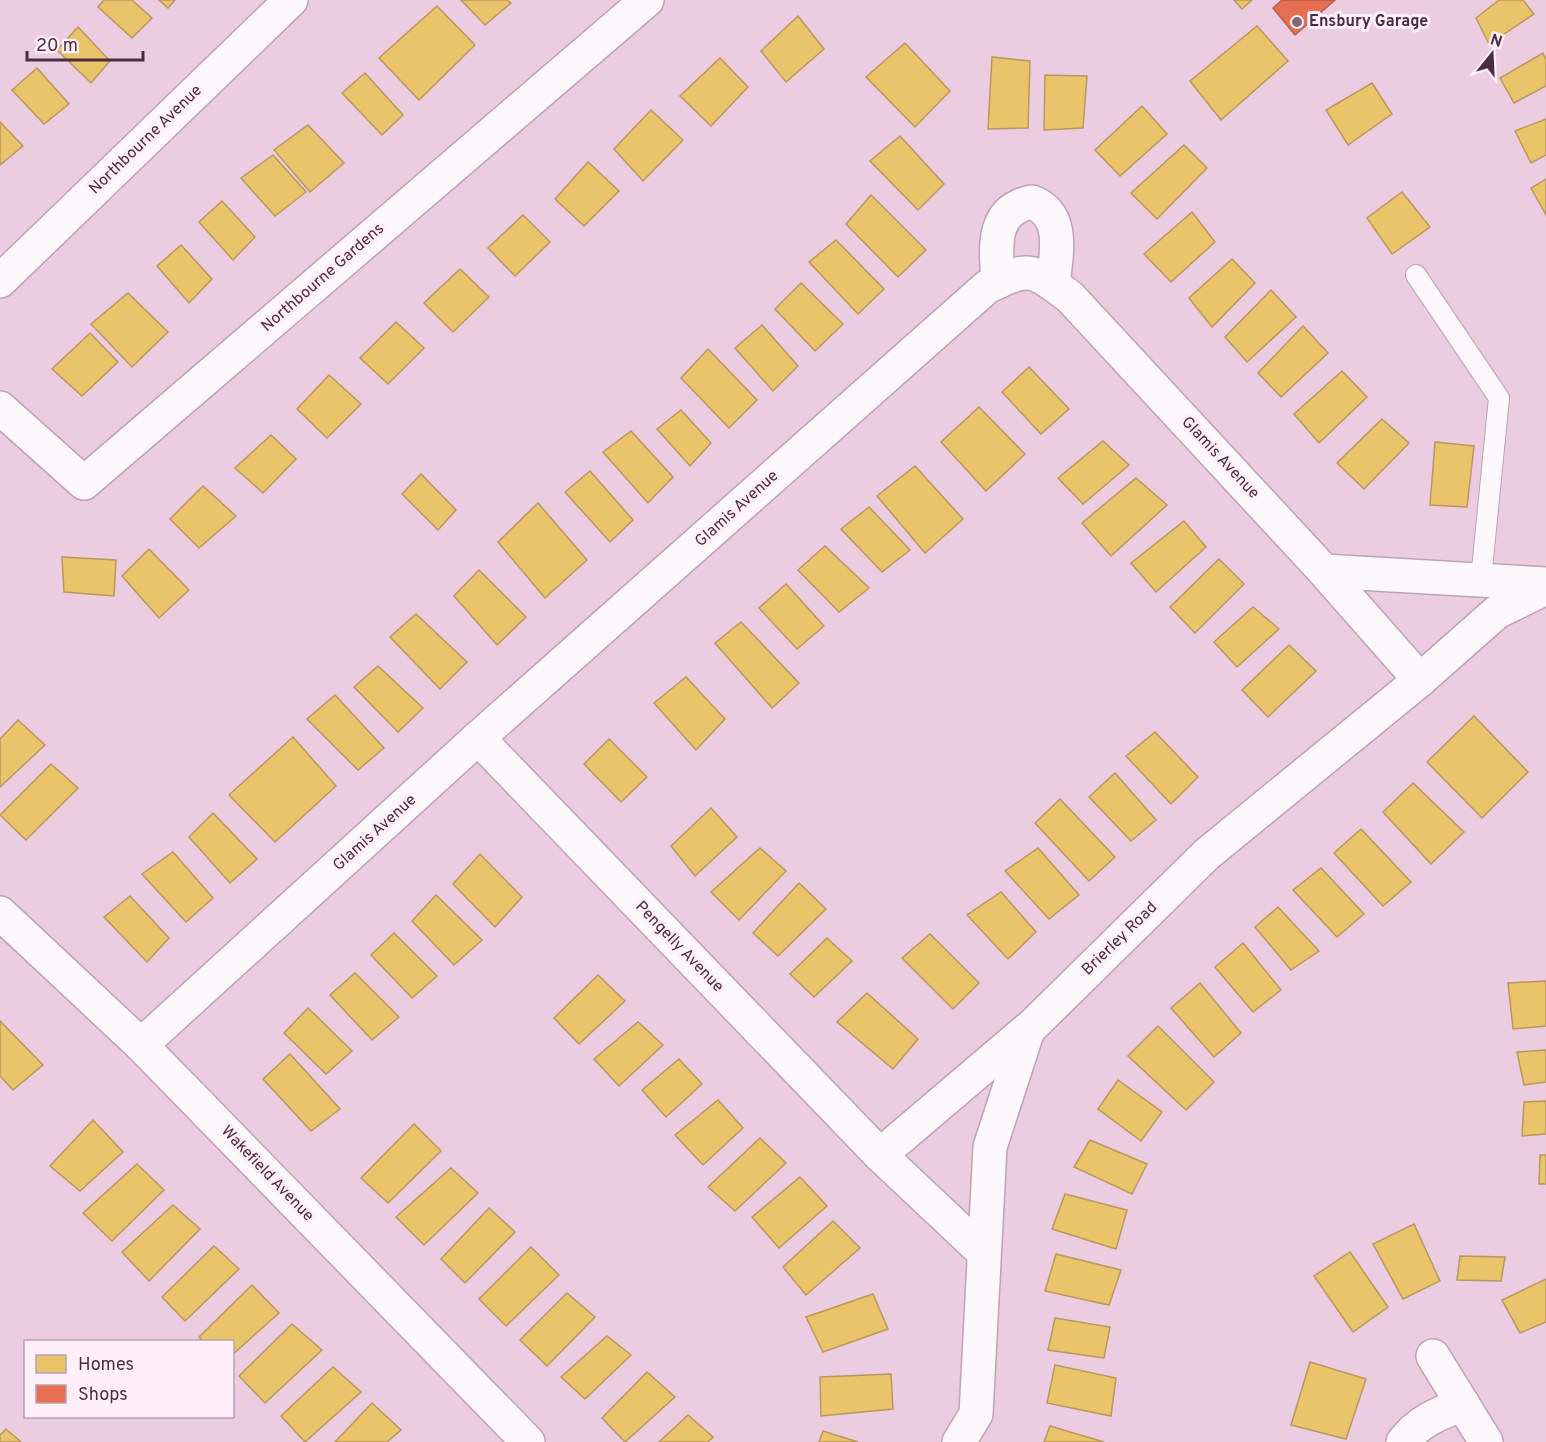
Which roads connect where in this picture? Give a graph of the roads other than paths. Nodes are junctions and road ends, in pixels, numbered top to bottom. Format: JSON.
{"nodes":[{"id":1,"x":291,"y":0,"type":"edge"},
{"id":2,"x":647,"y":0,"type":"edge"},
{"id":3,"x":1416,"y":275,"type":"dead end"},
{"id":4,"x":0,"y":281,"type":"edge"},
{"id":5,"x":998,"y":282,"type":"junction"},
{"id":6,"x":1053,"y":285,"type":"junction"},
{"id":7,"x":0,"y":408,"type":"edge"},
{"id":8,"x":1324,"y":571,"type":"junction"},
{"id":9,"x":1481,"y":579,"type":"junction"},
{"id":10,"x":1546,"y":584,"type":"edge"},
{"id":11,"x":1546,"y":588,"type":"edge"},
{"id":12,"x":1420,"y":680,"type":"junction"},
{"id":13,"x":478,"y":738,"type":"junction"},
{"id":14,"x":0,"y":913,"type":"edge"},
{"id":15,"x":1028,"y":1030,"type":"junction"},
{"id":16,"x":141,"y":1045,"type":"junction"},
{"id":17,"x":880,"y":1155,"type":"junction"},
{"id":18,"x":983,"y":1252,"type":"junction"},
{"id":19,"x":1433,"y":1356,"type":"dead end"},
{"id":20,"x":1462,"y":1404,"type":"junction"},
{"id":21,"x":528,"y":1442,"type":"edge"},
{"id":22,"x":959,"y":1442,"type":"edge"},
{"id":23,"x":1403,"y":1442,"type":"edge"},
{"id":24,"x":1486,"y":1442,"type":"edge"}],
"edges":[{"from":1,"to":4,"type":"street","name":"Northbourne Avenue"},
{"from":2,"to":7,"type":"street","name":"Northbourne Gardens"},
{"from":3,"to":9,"type":"lane"},
{"from":5,"to":6,"type":"street","name":"Glamis Avenue"},
{"from":5,"to":6,"type":"street"},
{"from":5,"to":13,"type":"street","name":"Glamis Avenue"},
{"from":6,"to":8,"type":"street","name":"Glamis Avenue"},
{"from":8,"to":9,"type":"street"},
{"from":8,"to":12,"type":"street","name":"Glamis Avenue"},
{"from":9,"to":10,"type":"street"},
{"from":11,"to":12,"type":"street","name":"Brierley Road"},
{"from":12,"to":15,"type":"street","name":"Brierley Road"},
{"from":13,"to":16,"type":"street","name":"Glamis Avenue"},
{"from":13,"to":17,"type":"street","name":"Pengelly Avenue"},
{"from":14,"to":16,"type":"street","name":"Wakefield Avenue"},
{"from":15,"to":17,"type":"street"},
{"from":15,"to":18,"type":"street","name":"Brierley Road"},
{"from":16,"to":21,"type":"street","name":"Wakefield Avenue"},
{"from":17,"to":18,"type":"street","name":"Pengelly Avenue"},
{"from":18,"to":22,"type":"street","name":"Brierley Road"},
{"from":19,"to":20,"type":"street"},
{"from":20,"to":23,"type":"street"},
{"from":20,"to":24,"type":"street"}]}
